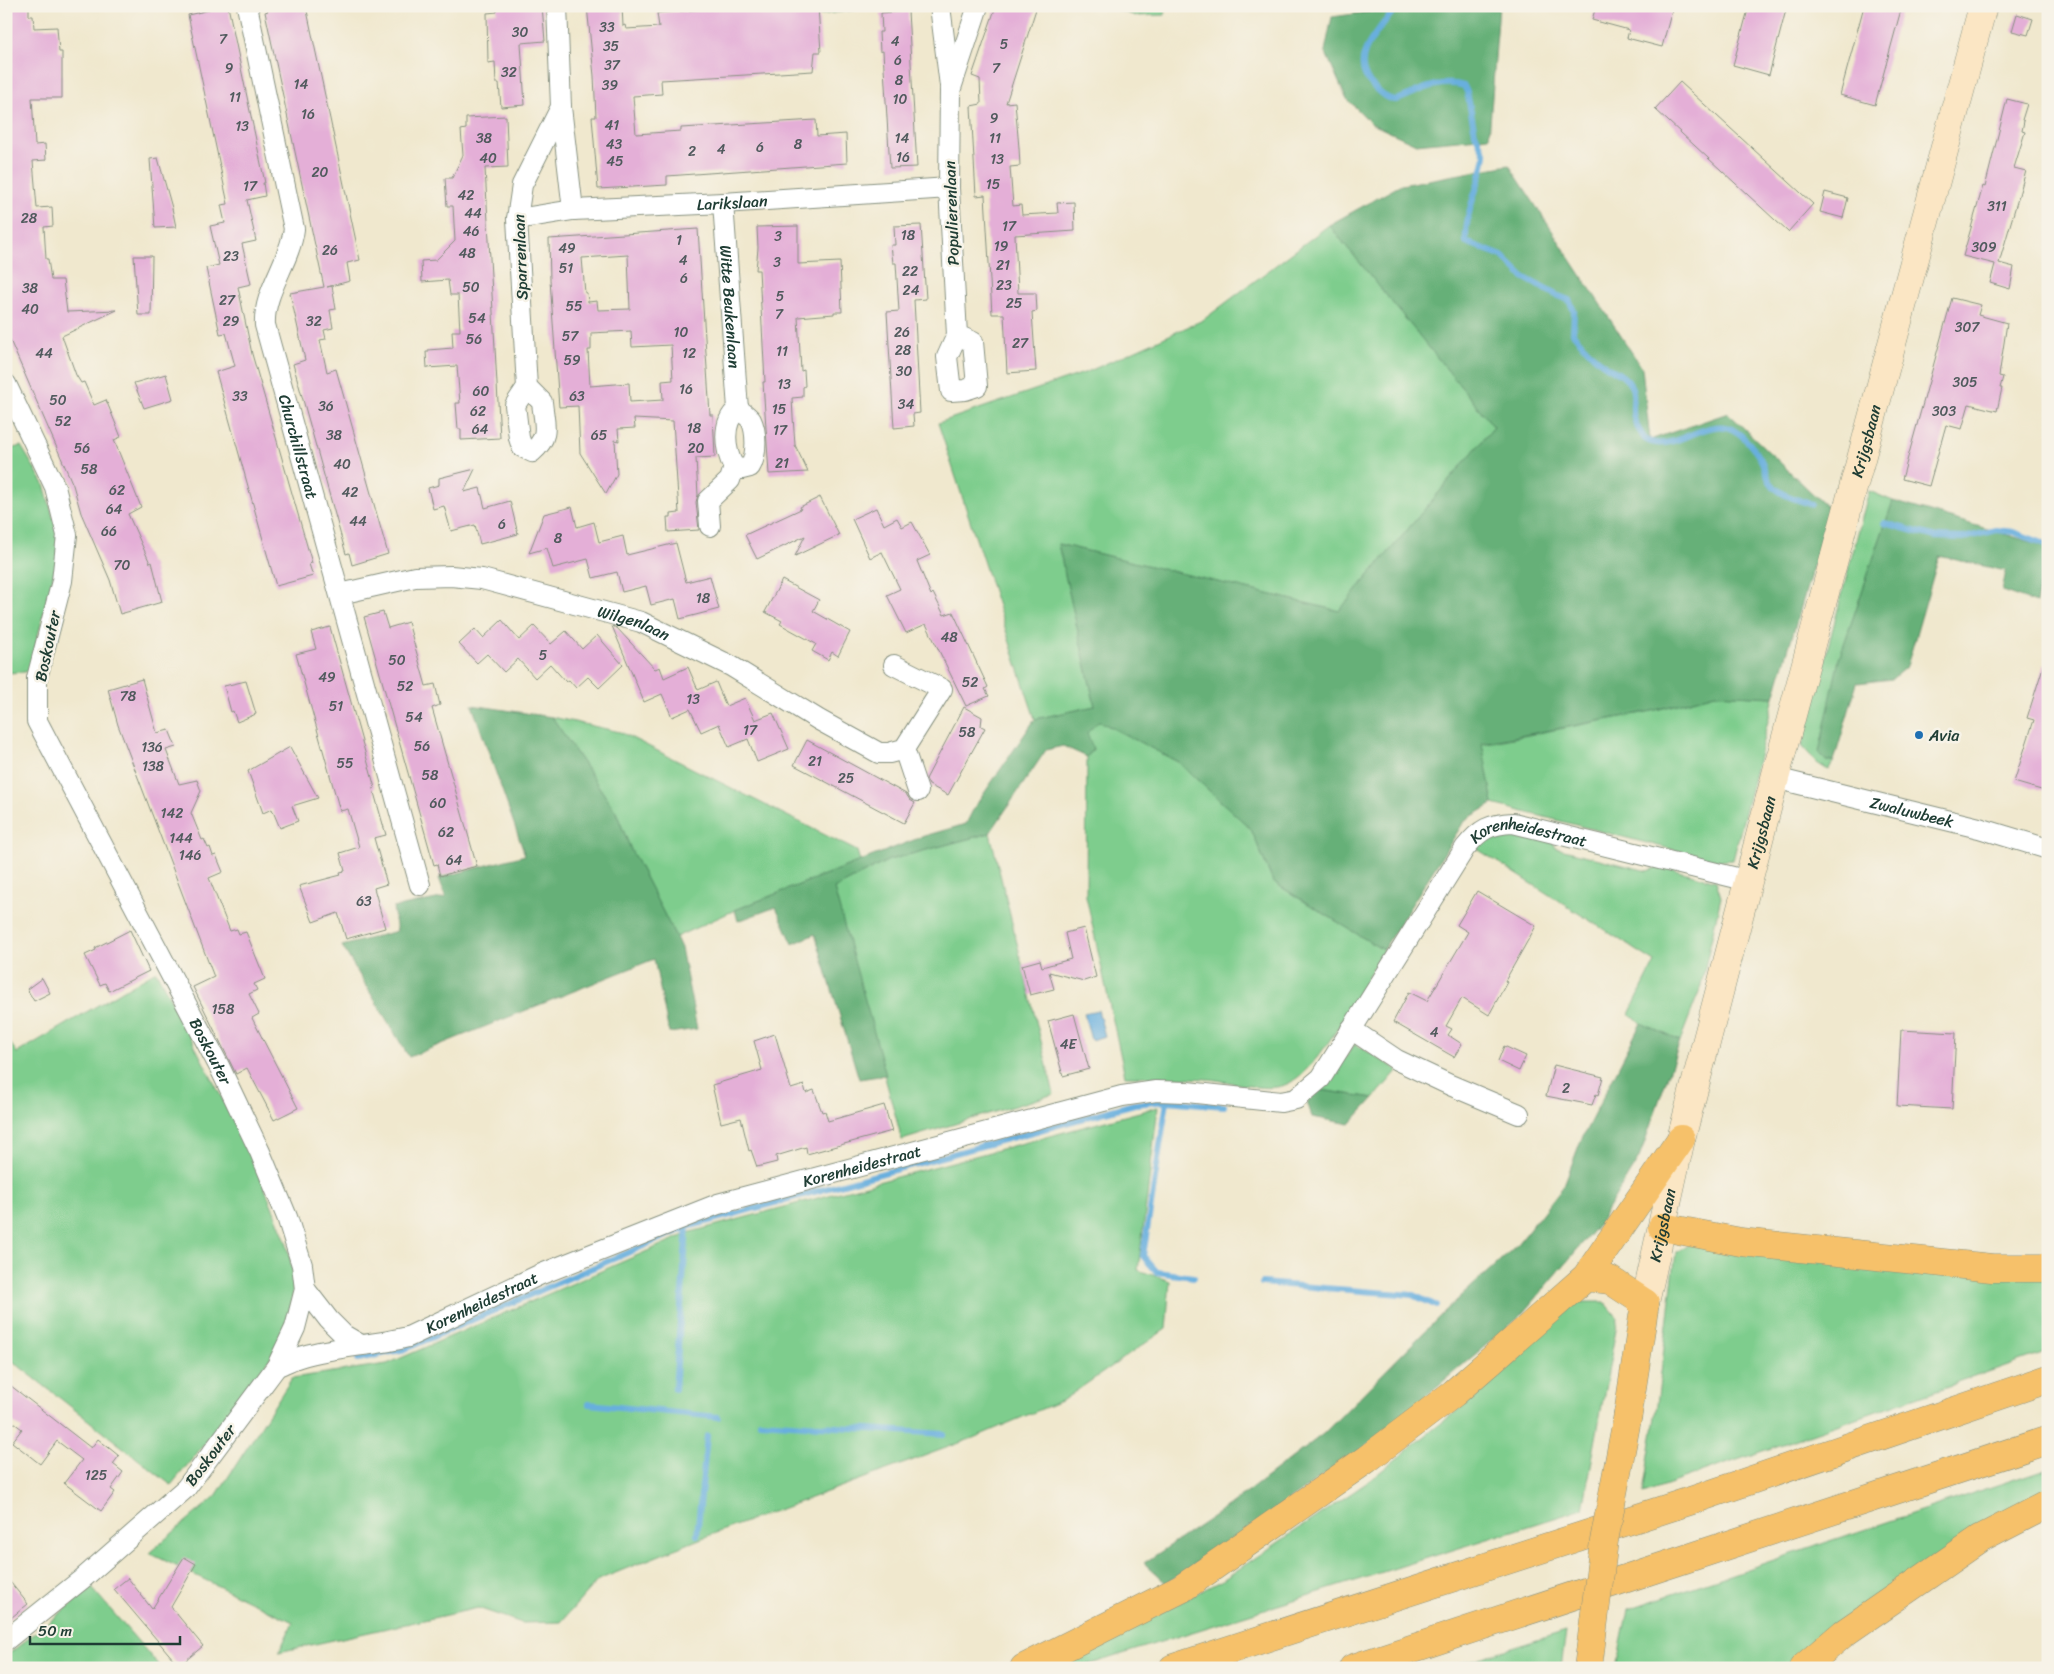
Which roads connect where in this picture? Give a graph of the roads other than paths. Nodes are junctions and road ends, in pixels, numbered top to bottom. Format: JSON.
{"nodes":[{"id":1,"x":246,"y":6,"type":"edge"},
{"id":2,"x":557,"y":6,"type":"edge"},
{"id":3,"x":940,"y":6,"type":"edge"},
{"id":4,"x":978,"y":6,"type":"edge"},
{"id":5,"x":1983,"y":6,"type":"edge"},
{"id":6,"x":950,"y":91,"type":"junction"},
{"id":7,"x":561,"y":107,"type":"junction"},
{"id":8,"x":949,"y":188,"type":"junction"},
{"id":9,"x":723,"y":203,"type":"junction"},
{"id":10,"x":573,"y":210,"type":"junction"},
{"id":11,"x":517,"y":219,"type":"junction"},
{"id":12,"x":957,"y":335,"type":"dead end"},
{"id":13,"x":6,"y":384,"type":"edge"},
{"id":14,"x":527,"y":386,"type":"dead end"},
{"id":15,"x":738,"y":409,"type":"junction"},
{"id":16,"x":734,"y":467,"type":"junction"},
{"id":17,"x":710,"y":526,"type":"dead end"},
{"id":18,"x":340,"y":594,"type":"junction"},
{"id":19,"x":894,"y":665,"type":"dead end"},
{"id":20,"x":904,"y":749,"type":"junction"},
{"id":21,"x":1775,"y":778,"type":"junction"},
{"id":22,"x":918,"y":791,"type":"dead end"},
{"id":23,"x":2048,"y":849,"type":"edge"},
{"id":24,"x":1749,"y":881,"type":"junction"},
{"id":25,"x":420,"y":885,"type":"dead end"},
{"id":26,"x":1351,"y":1029,"type":"junction"},
{"id":27,"x":1519,"y":1114,"type":"dead end"},
{"id":28,"x":1681,"y":1140,"type":"junction"},
{"id":29,"x":1662,"y":1228,"type":"junction"},
{"id":30,"x":2048,"y":1268,"type":"edge"},
{"id":31,"x":1586,"y":1277,"type":"junction"},
{"id":32,"x":305,"y":1288,"type":"junction"},
{"id":33,"x":1644,"y":1304,"type":"junction"},
{"id":34,"x":361,"y":1345,"type":"junction"},
{"id":35,"x":277,"y":1366,"type":"junction"},
{"id":36,"x":2048,"y":1379,"type":"edge"},
{"id":37,"x":2048,"y":1440,"type":"edge"},
{"id":38,"x":2048,"y":1504,"type":"edge"},
{"id":39,"x":6,"y":1640,"type":"edge"},
{"id":40,"x":1024,"y":1668,"type":"edge"},
{"id":41,"x":1173,"y":1668,"type":"edge"},
{"id":42,"x":1354,"y":1668,"type":"edge"},
{"id":43,"x":1588,"y":1668,"type":"edge"},
{"id":44,"x":1803,"y":1668,"type":"edge"}],
"edges":[{"from":1,"to":18,"type":"street","name":"Churchillstraat"},
{"from":2,"to":7,"type":"street","name":"Sparrenlaan"},
{"from":3,"to":6,"type":"street","name":"Populierenlaan"},
{"from":4,"to":6,"type":"street","name":"Populierenlaan"},
{"from":5,"to":21,"type":"main road","name":"Krijgsbaan"},
{"from":6,"to":8,"type":"street","name":"Populierenlaan"},
{"from":7,"to":10,"type":"street","name":"Sparrenlaan"},
{"from":7,"to":11,"type":"street","name":"Sparrenlaan"},
{"from":8,"to":9,"type":"street","name":"Larikslaan"},
{"from":8,"to":12,"type":"street","name":"Populierenlaan"},
{"from":9,"to":10,"type":"street","name":"Larikslaan"},
{"from":9,"to":15,"type":"street","name":"Witte Beukenlaan"},
{"from":10,"to":11,"type":"street","name":"Larikslaan"},
{"from":11,"to":14,"type":"street","name":"Sparrenlaan"},
{"from":13,"to":32,"type":"street","name":"Boskouter"},
{"from":15,"to":16,"type":"street"},
{"from":15,"to":16,"type":"street"},
{"from":16,"to":17,"type":"street"},
{"from":18,"to":20,"type":"street","name":"Wilgenlaan"},
{"from":18,"to":25,"type":"street","name":"Churchillstraat"},
{"from":19,"to":20,"type":"street"},
{"from":20,"to":22,"type":"street"},
{"from":21,"to":23,"type":"street","name":"Zwaluwbeek"},
{"from":21,"to":24,"type":"main road","name":"Krijgsbaan"},
{"from":24,"to":26,"type":"street","name":"Korenheidestraat"},
{"from":24,"to":28,"type":"main road","name":"Krijgsbaan"},
{"from":26,"to":27,"type":"street"},
{"from":26,"to":34,"type":"street","name":"Korenheidestraat"},
{"from":28,"to":29,"type":"main road","name":"Krijgsbaan"},
{"from":28,"to":31,"type":"main road"},
{"from":29,"to":30,"type":"main road"},
{"from":29,"to":33,"type":"main road","name":"Krijgsbaan"},
{"from":31,"to":33,"type":"main road"},
{"from":31,"to":40,"type":"main road"},
{"from":32,"to":34,"type":"street"},
{"from":32,"to":35,"type":"street","name":"Boskouter"},
{"from":33,"to":43,"type":"main road","name":"Krijgsbaan","bridge":true},
{"from":34,"to":35,"type":"street","name":"Korenheidestraat"},
{"from":35,"to":39,"type":"street","name":"Boskouter"},
{"from":36,"to":41,"type":"main road"},
{"from":37,"to":42,"type":"main road"},
{"from":38,"to":44,"type":"main road"}]}
